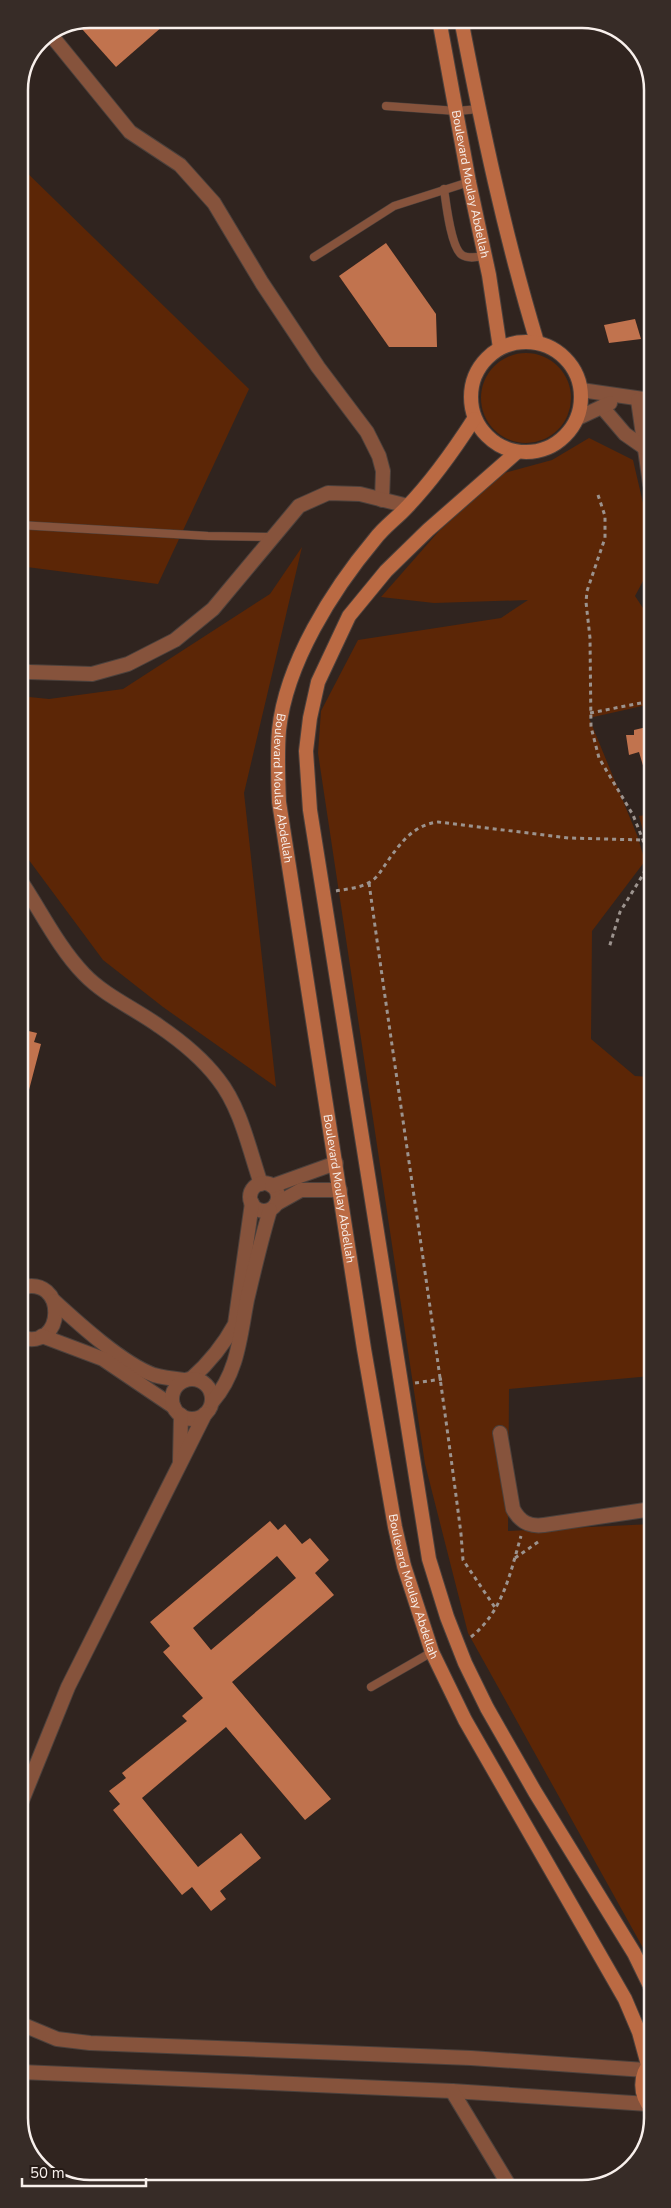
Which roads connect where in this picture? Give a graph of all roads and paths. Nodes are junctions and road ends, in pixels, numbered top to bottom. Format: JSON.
{"nodes":[{"id":1,"x":441,"y":28,"type":"edge"},
{"id":2,"x":463,"y":28,"type":"edge"},
{"id":3,"x":55,"y":38,"type":"edge"},
{"id":4,"x":386,"y":106,"type":"dead end"},
{"id":5,"x":479,"y":109,"type":"junction"},
{"id":6,"x":457,"y":111,"type":"junction"},
{"id":7,"x":469,"y":182,"type":"junction"},
{"id":8,"x":444,"y":188,"type":"junction"},
{"id":9,"x":485,"y":256,"type":"junction"},
{"id":10,"x":314,"y":257,"type":"dead end"},
{"id":11,"x":537,"y":342,"type":"junction"},
{"id":12,"x":500,"y":348,"type":"junction"},
{"id":13,"x":581,"y":390,"type":"junction"},
{"id":14,"x":624,"y":397,"type":"junction"},
{"id":15,"x":644,"y":400,"type":"edge"},
{"id":16,"x":602,"y":407,"type":"junction"},
{"id":17,"x":578,"y":418,"type":"junction"},
{"id":18,"x":474,"y":419,"type":"junction"},
{"id":19,"x":644,"y":447,"type":"edge"},
{"id":20,"x":516,"y":452,"type":"junction"},
{"id":21,"x":598,"y":496,"type":"dead end"},
{"id":22,"x":382,"y":500,"type":"junction"},
{"id":23,"x":408,"y":506,"type":"junction"},
{"id":24,"x":27,"y":525,"type":"edge"},
{"id":25,"x":274,"y":537,"type":"junction"},
{"id":26,"x":27,"y":672,"type":"edge"},
{"id":27,"x":644,"y":702,"type":"edge"},
{"id":28,"x":590,"y":713,"type":"junction"},
{"id":29,"x":643,"y":840,"type":"junction"},
{"id":30,"x":644,"y":844,"type":"edge"},
{"id":31,"x":644,"y":873,"type":"edge"},
{"id":32,"x":370,"y":883,"type":"junction"},
{"id":33,"x":27,"y":890,"type":"edge"},
{"id":34,"x":323,"y":893,"type":"junction"},
{"id":35,"x":609,"y":948,"type":"dead end"},
{"id":36,"x":336,"y":1163,"type":"junction"},
{"id":37,"x":267,"y":1184,"type":"junction"},
{"id":38,"x":340,"y":1190,"type":"junction"},
{"id":39,"x":252,"y":1204,"type":"junction"},
{"id":40,"x":273,"y":1207,"type":"junction"},
{"id":41,"x":27,"y":1287,"type":"edge"},
{"id":42,"x":54,"y":1301,"type":"junction"},
{"id":43,"x":42,"y":1336,"type":"junction"},
{"id":44,"x":27,"y":1338,"type":"edge"},
{"id":45,"x":442,"y":1378,"type":"junction"},
{"id":46,"x":188,"y":1380,"type":"junction"},
{"id":47,"x":401,"y":1385,"type":"junction"},
{"id":48,"x":212,"y":1401,"type":"junction"},
{"id":49,"x":177,"y":1411,"type":"junction"},
{"id":50,"x":205,"y":1414,"type":"junction"},
{"id":51,"x":500,"y":1433,"type":"dead end"},
{"id":52,"x":180,"y":1468,"type":"junction"},
{"id":53,"x":644,"y":1509,"type":"edge"},
{"id":54,"x":525,"y":1524,"type":"junction"},
{"id":55,"x":496,"y":1609,"type":"junction"},
{"id":56,"x":470,"y":1637,"type":"dead end"},
{"id":57,"x":432,"y":1652,"type":"junction"},
{"id":58,"x":371,"y":1687,"type":"dead end"},
{"id":59,"x":27,"y":1788,"type":"edge"},
{"id":60,"x":644,"y":1974,"type":"edge"},
{"id":61,"x":27,"y":2026,"type":"edge"},
{"id":62,"x":644,"y":2054,"type":"edge"},
{"id":63,"x":644,"y":2066,"type":"edge"},
{"id":64,"x":27,"y":2072,"type":"edge"},
{"id":65,"x":644,"y":2077,"type":"edge"},
{"id":66,"x":452,"y":2090,"type":"junction"},
{"id":67,"x":644,"y":2097,"type":"edge"},
{"id":68,"x":644,"y":2106,"type":"edge"},
{"id":69,"x":506,"y":2180,"type":"edge"}],
"edges":[{"from":1,"to":6,"type":"main road","name":"Boulevard Moulay Abdellah"},
{"from":2,"to":5,"type":"main road","name":"Boulevard Moulay Abdellah"},
{"from":3,"to":22,"type":"street"},
{"from":4,"to":6,"type":"lane"},
{"from":5,"to":6,"type":"lane"},
{"from":5,"to":11,"type":"main road","name":"Boulevard Moulay Abdellah"},
{"from":6,"to":7,"type":"main road","name":"Boulevard Moulay Abdellah"},
{"from":7,"to":8,"type":"lane"},
{"from":7,"to":9,"type":"main road","name":"Boulevard Moulay Abdellah"},
{"from":8,"to":9,"type":"lane"},
{"from":8,"to":10,"type":"lane"},
{"from":9,"to":12,"type":"main road","name":"Boulevard Moulay Abdellah"},
{"from":11,"to":12,"type":"main road"},
{"from":11,"to":13,"type":"main road"},
{"from":12,"to":18,"type":"main road"},
{"from":13,"to":14,"type":"street"},
{"from":13,"to":17,"type":"main road"},
{"from":14,"to":15,"type":"street"},
{"from":14,"to":16,"type":"street"},
{"from":16,"to":17,"type":"street"},
{"from":16,"to":19,"type":"street"},
{"from":17,"to":20,"type":"main road"},
{"from":18,"to":20,"type":"main road"},
{"from":18,"to":23,"type":"main road","name":"Boulevard Moulay Abdellah"},
{"from":20,"to":34,"type":"main road","name":"Boulevard Moulay Abdellah"},
{"from":21,"to":28,"type":"path"},
{"from":22,"to":23,"type":"street"},
{"from":22,"to":25,"type":"street"},
{"from":23,"to":36,"type":"main road","name":"Boulevard Moulay Abdellah"},
{"from":24,"to":25,"type":"lane"},
{"from":25,"to":26,"type":"street"},
{"from":27,"to":28,"type":"path"},
{"from":28,"to":29,"type":"path"},
{"from":29,"to":30,"type":"path"},
{"from":29,"to":32,"type":"path"},
{"from":31,"to":35,"type":"path"},
{"from":32,"to":34,"type":"path"},
{"from":32,"to":45,"type":"path"},
{"from":33,"to":37,"type":"street"},
{"from":34,"to":47,"type":"main road","name":"Boulevard Moulay Abdellah"},
{"from":36,"to":37,"type":"street"},
{"from":36,"to":38,"type":"main road","name":"Boulevard Moulay Abdellah"},
{"from":37,"to":39,"type":"street"},
{"from":37,"to":40,"type":"street"},
{"from":38,"to":40,"type":"street"},
{"from":38,"to":57,"type":"main road","name":"Boulevard Moulay Abdellah"},
{"from":39,"to":40,"type":"street"},
{"from":39,"to":46,"type":"street"},
{"from":40,"to":48,"type":"street"},
{"from":41,"to":42,"type":"street"},
{"from":42,"to":43,"type":"street"},
{"from":42,"to":46,"type":"street"},
{"from":43,"to":44,"type":"street"},
{"from":43,"to":49,"type":"street"},
{"from":45,"to":47,"type":"path"},
{"from":45,"to":55,"type":"path"},
{"from":46,"to":48,"type":"street"},
{"from":46,"to":49,"type":"street"},
{"from":47,"to":60,"type":"main road","name":"Boulevard Moulay Abdellah"},
{"from":48,"to":50,"type":"street"},
{"from":49,"to":50,"type":"street"},
{"from":49,"to":52,"type":"street"},
{"from":50,"to":52,"type":"street"},
{"from":51,"to":54,"type":"street"},
{"from":52,"to":59,"type":"street"},
{"from":53,"to":54,"type":"street"},
{"from":54,"to":55,"type":"path"},
{"from":55,"to":56,"type":"path"},
{"from":57,"to":58,"type":"lane"},
{"from":57,"to":62,"type":"main road","name":"Boulevard Moulay Abdellah"},
{"from":61,"to":63,"type":"street"},
{"from":64,"to":66,"type":"street"},
{"from":65,"to":67,"type":"main road"},
{"from":66,"to":68,"type":"street"},
{"from":66,"to":69,"type":"street"}]}
